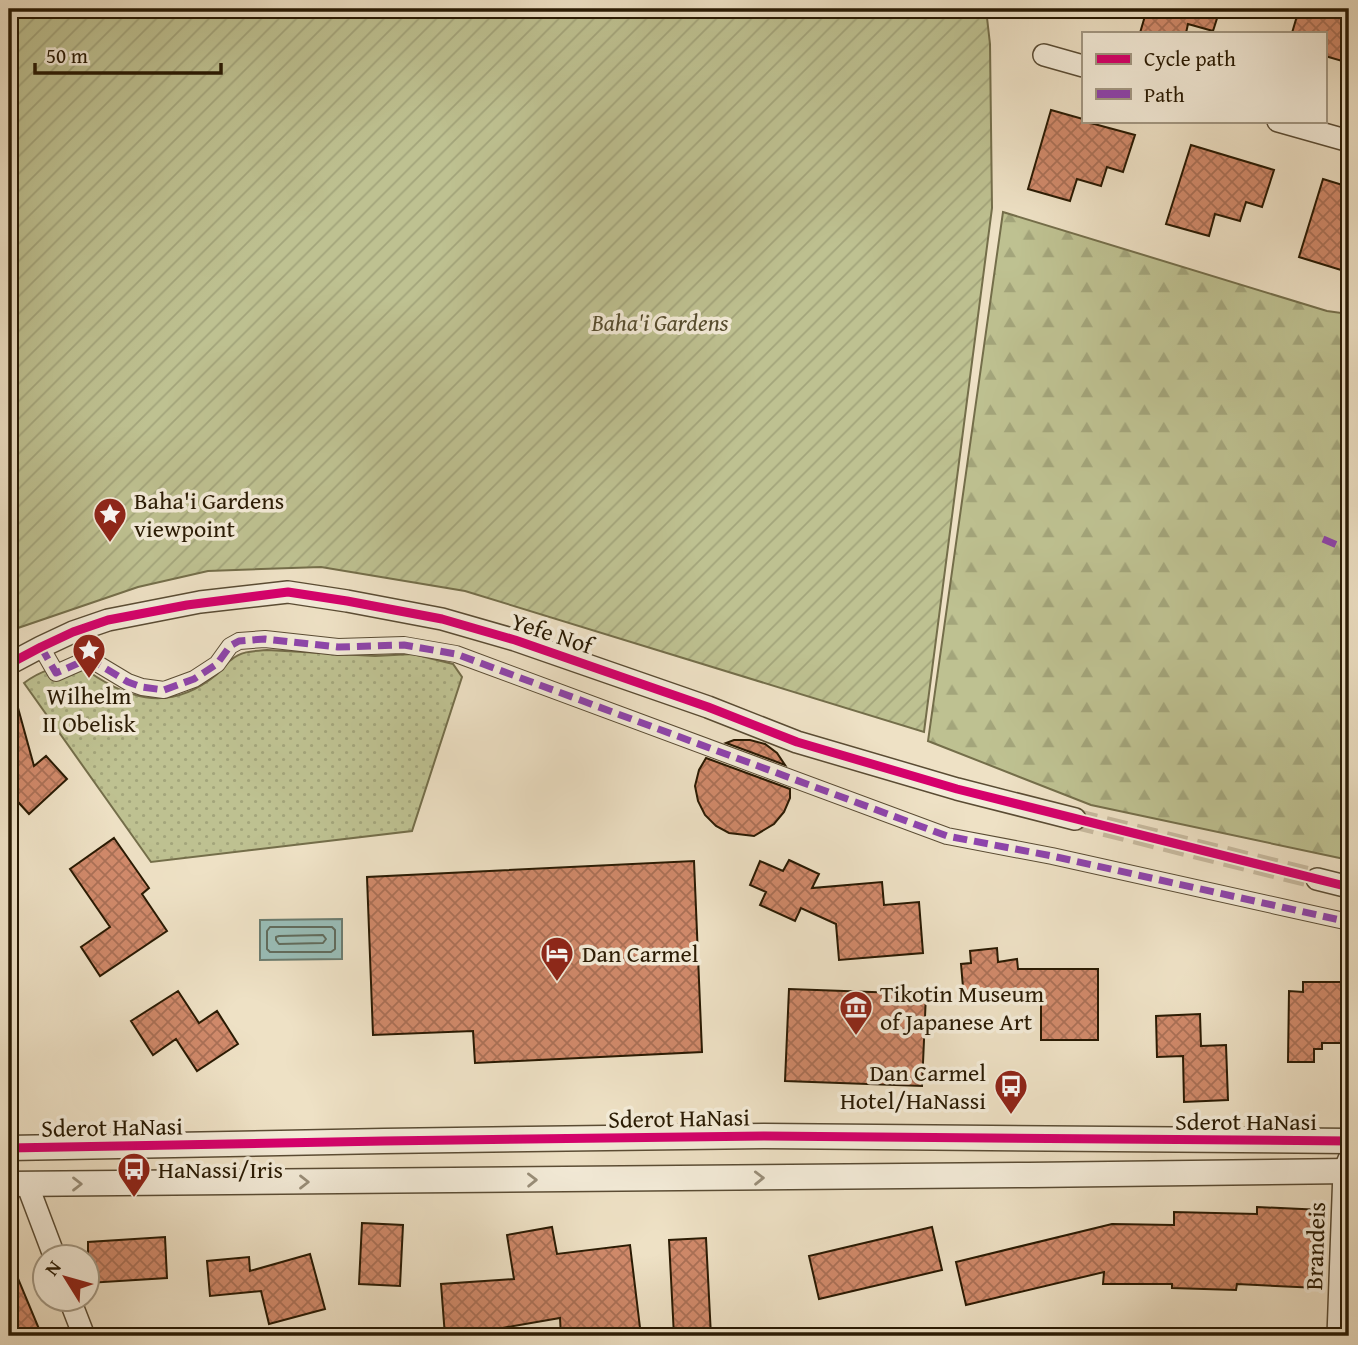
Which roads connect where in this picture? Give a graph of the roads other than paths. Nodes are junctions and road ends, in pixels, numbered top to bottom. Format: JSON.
{"nodes":[{"id":1,"x":1044,"y":55,"type":"dead end"},
{"id":2,"x":1082,"y":66,"type":"edge"},
{"id":3,"x":1282,"y":122,"type":"edge"},
{"id":4,"x":1349,"y":141,"type":"edge"},
{"id":5,"x":41,"y":647,"type":"junction"},
{"id":6,"x":9,"y":664,"type":"edge"},
{"id":7,"x":1075,"y":819,"type":"tunnel mouth"},
{"id":8,"x":1317,"y":879,"type":"tunnel mouth"},
{"id":9,"x":1349,"y":887,"type":"edge"},
{"id":10,"x":1349,"y":922,"type":"edge"},
{"id":11,"x":1349,"y":1141,"type":"edge"},
{"id":12,"x":9,"y":1148,"type":"edge"},
{"id":13,"x":1347,"y":1167,"type":"edge"},
{"id":14,"x":18,"y":1184,"type":"edge"},
{"id":15,"x":48,"y":1244,"type":"edge"},
{"id":16,"x":75,"y":1314,"type":"edge"},
{"id":17,"x":84,"y":1336,"type":"edge"},
{"id":18,"x":1338,"y":1336,"type":"edge"}],
"edges":[{"from":1,"to":2,"type":"street"},
{"from":3,"to":4,"type":"street"},
{"from":5,"to":6,"type":"street","name":"Yefe Nof"},
{"from":5,"to":7,"type":"street","name":"Yefe Nof"},
{"from":5,"to":10,"type":"street"},
{"from":8,"to":9,"type":"street"},
{"from":11,"to":12,"type":"street","name":"Sderot HaNasi"},
{"from":14,"to":13,"type":"street","name":"Sderot HaNasi","one_way":true},
{"from":13,"to":18,"type":"street","name":"Brandeis"},
{"from":14,"to":15,"type":"street"},
{"from":16,"to":17,"type":"street"}]}
